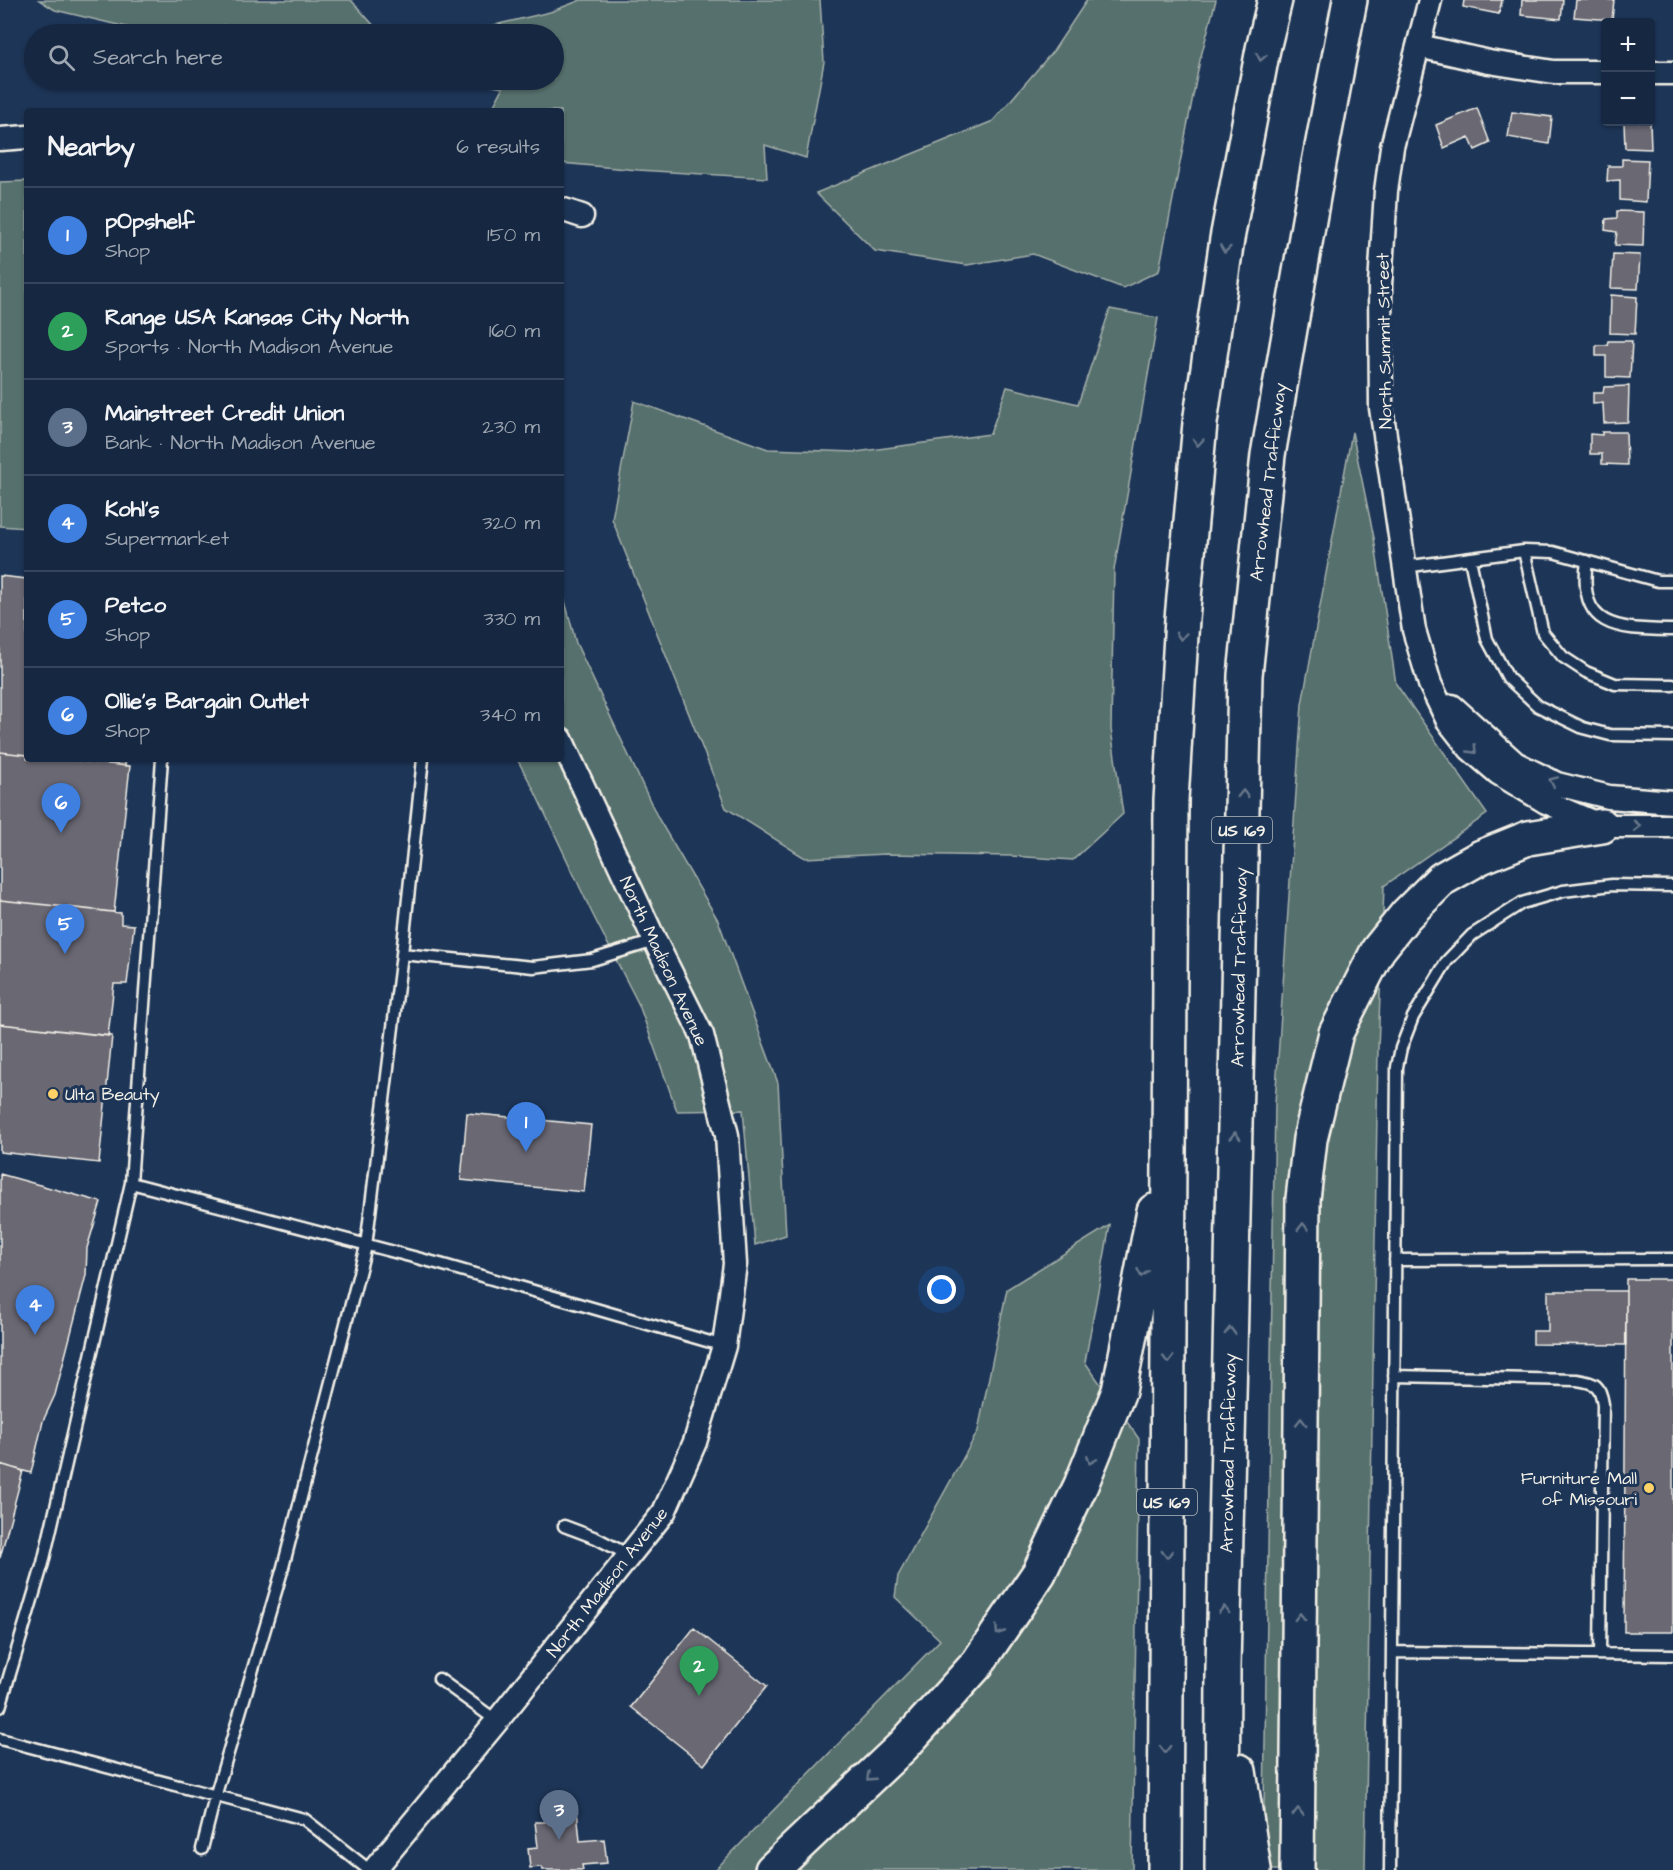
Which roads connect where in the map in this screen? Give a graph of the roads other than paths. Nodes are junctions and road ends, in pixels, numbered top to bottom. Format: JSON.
{"nodes":[{"id":1,"x":1275,"y":0,"type":"edge"},
{"id":2,"x":1350,"y":0,"type":"edge"},
{"id":3,"x":1430,"y":0,"type":"edge"},
{"id":4,"x":1419,"y":46,"type":"junction"},
{"id":5,"x":1601,"y":72,"type":"edge"},
{"id":6,"x":1655,"y":73,"type":"edge"},
{"id":7,"x":1673,"y":73,"type":"edge"},
{"id":8,"x":24,"y":137,"type":"edge"},
{"id":9,"x":0,"y":139,"type":"edge"},
{"id":10,"x":1524,"y":551,"type":"junction"},
{"id":11,"x":1470,"y":559,"type":"junction"},
{"id":12,"x":1587,"y":561,"type":"junction"},
{"id":13,"x":1404,"y":567,"type":"junction"},
{"id":14,"x":1673,"y":581,"type":"edge"},
{"id":15,"x":1673,"y":630,"type":"edge"},
{"id":16,"x":1673,"y":685,"type":"edge"},
{"id":17,"x":1673,"y":736,"type":"edge"},
{"id":18,"x":564,"y":746,"type":"edge"},
{"id":19,"x":162,"y":762,"type":"edge"},
{"id":20,"x":423,"y":762,"type":"edge"},
{"id":21,"x":1673,"y":802,"type":"edge"},
{"id":22,"x":1605,"y":812,"type":"junction"},
{"id":23,"x":1673,"y":826,"type":"edge"},
{"id":24,"x":1673,"y":886,"type":"edge"},
{"id":25,"x":655,"y":941,"type":"junction"},
{"id":26,"x":402,"y":954,"type":"junction"},
{"id":27,"x":1169,"y":1133,"type":"junction"},
{"id":28,"x":131,"y":1182,"type":"junction"},
{"id":29,"x":366,"y":1246,"type":"junction"},
{"id":30,"x":1673,"y":1258,"type":"edge"},
{"id":31,"x":1395,"y":1260,"type":"junction"},
{"id":32,"x":724,"y":1346,"type":"junction"},
{"id":33,"x":1394,"y":1376,"type":"junction"},
{"id":34,"x":564,"y":1526,"type":"dead end"},
{"id":35,"x":629,"y":1555,"type":"junction"},
{"id":36,"x":1392,"y":1652,"type":"junction"},
{"id":37,"x":1600,"y":1654,"type":"junction"},
{"id":38,"x":1673,"y":1655,"type":"edge"},
{"id":39,"x":1223,"y":1668,"type":"junction"},
{"id":40,"x":439,"y":1678,"type":"dead end"},
{"id":41,"x":0,"y":1707,"type":"edge"},
{"id":42,"x":497,"y":1721,"type":"junction"},
{"id":43,"x":0,"y":1739,"type":"edge"},
{"id":44,"x":215,"y":1797,"type":"junction"},
{"id":45,"x":202,"y":1849,"type":"dead end"},
{"id":46,"x":371,"y":1870,"type":"edge"},
{"id":47,"x":772,"y":1870,"type":"edge"},
{"id":48,"x":1165,"y":1870,"type":"edge"},
{"id":49,"x":1222,"y":1870,"type":"edge"},
{"id":50,"x":1254,"y":1870,"type":"edge"},
{"id":51,"x":1297,"y":1870,"type":"edge"},
{"id":52,"x":1390,"y":1870,"type":"edge"}],
"edges":[{"from":1,"to":27,"type":"highway","number":"US 169","one_way":true},
{"from":39,"to":2,"type":"highway","name":"Arrowhead Trafficway","number":"US 169","one_way":true},
{"from":3,"to":4,"type":"street","name":"North Summit Street"},
{"from":4,"to":5,"type":"street"},
{"from":4,"to":13,"type":"street","name":"North Summit Street"},
{"from":6,"to":7,"type":"street"},
{"from":8,"to":9,"type":"street"},
{"from":10,"to":11,"type":"lane"},
{"from":10,"to":12,"type":"lane"},
{"from":10,"to":16,"type":"lane"},
{"from":11,"to":13,"type":"lane"},
{"from":11,"to":17,"type":"lane"},
{"from":12,"to":14,"type":"lane"},
{"from":12,"to":15,"type":"lane"},
{"from":13,"to":22,"type":"street","name":"North Summit Street"},
{"from":18,"to":25,"type":"street","name":"North Madison Avenue"},
{"from":19,"to":28,"type":"lane"},
{"from":20,"to":26,"type":"lane"},
{"from":21,"to":22,"type":"street"},
{"from":22,"to":23,"type":"street","one_way":true},
{"from":51,"to":22,"type":"highway","one_way":true},
{"from":24,"to":31,"type":"lane"},
{"from":25,"to":26,"type":"lane"},
{"from":25,"to":32,"type":"street","name":"North Madison Avenue"},
{"from":26,"to":29,"type":"lane"},
{"from":27,"to":47,"type":"highway","one_way":true},
{"from":27,"to":48,"type":"highway","number":"US 169","one_way":true},
{"from":28,"to":29,"type":"lane"},
{"from":28,"to":41,"type":"lane"},
{"from":29,"to":32,"type":"lane"},
{"from":29,"to":44,"type":"lane"},
{"from":30,"to":31,"type":"lane"},
{"from":31,"to":33,"type":"lane"},
{"from":32,"to":35,"type":"street","name":"North Madison Avenue"},
{"from":33,"to":36,"type":"lane"},
{"from":33,"to":37,"type":"lane"},
{"from":34,"to":35,"type":"lane"},
{"from":35,"to":42,"type":"street","name":"North Madison Avenue"},
{"from":36,"to":37,"type":"lane"},
{"from":36,"to":52,"type":"lane"},
{"from":37,"to":38,"type":"lane"},
{"from":39,"to":49,"type":"highway","name":"Arrowhead Trafficway","number":"US 169"},
{"from":39,"to":50,"type":"highway"},
{"from":40,"to":42,"type":"lane"},
{"from":42,"to":46,"type":"street","name":"North Madison Avenue"},
{"from":43,"to":44,"type":"lane"},
{"from":44,"to":45,"type":"lane"},
{"from":44,"to":46,"type":"lane"}]}
